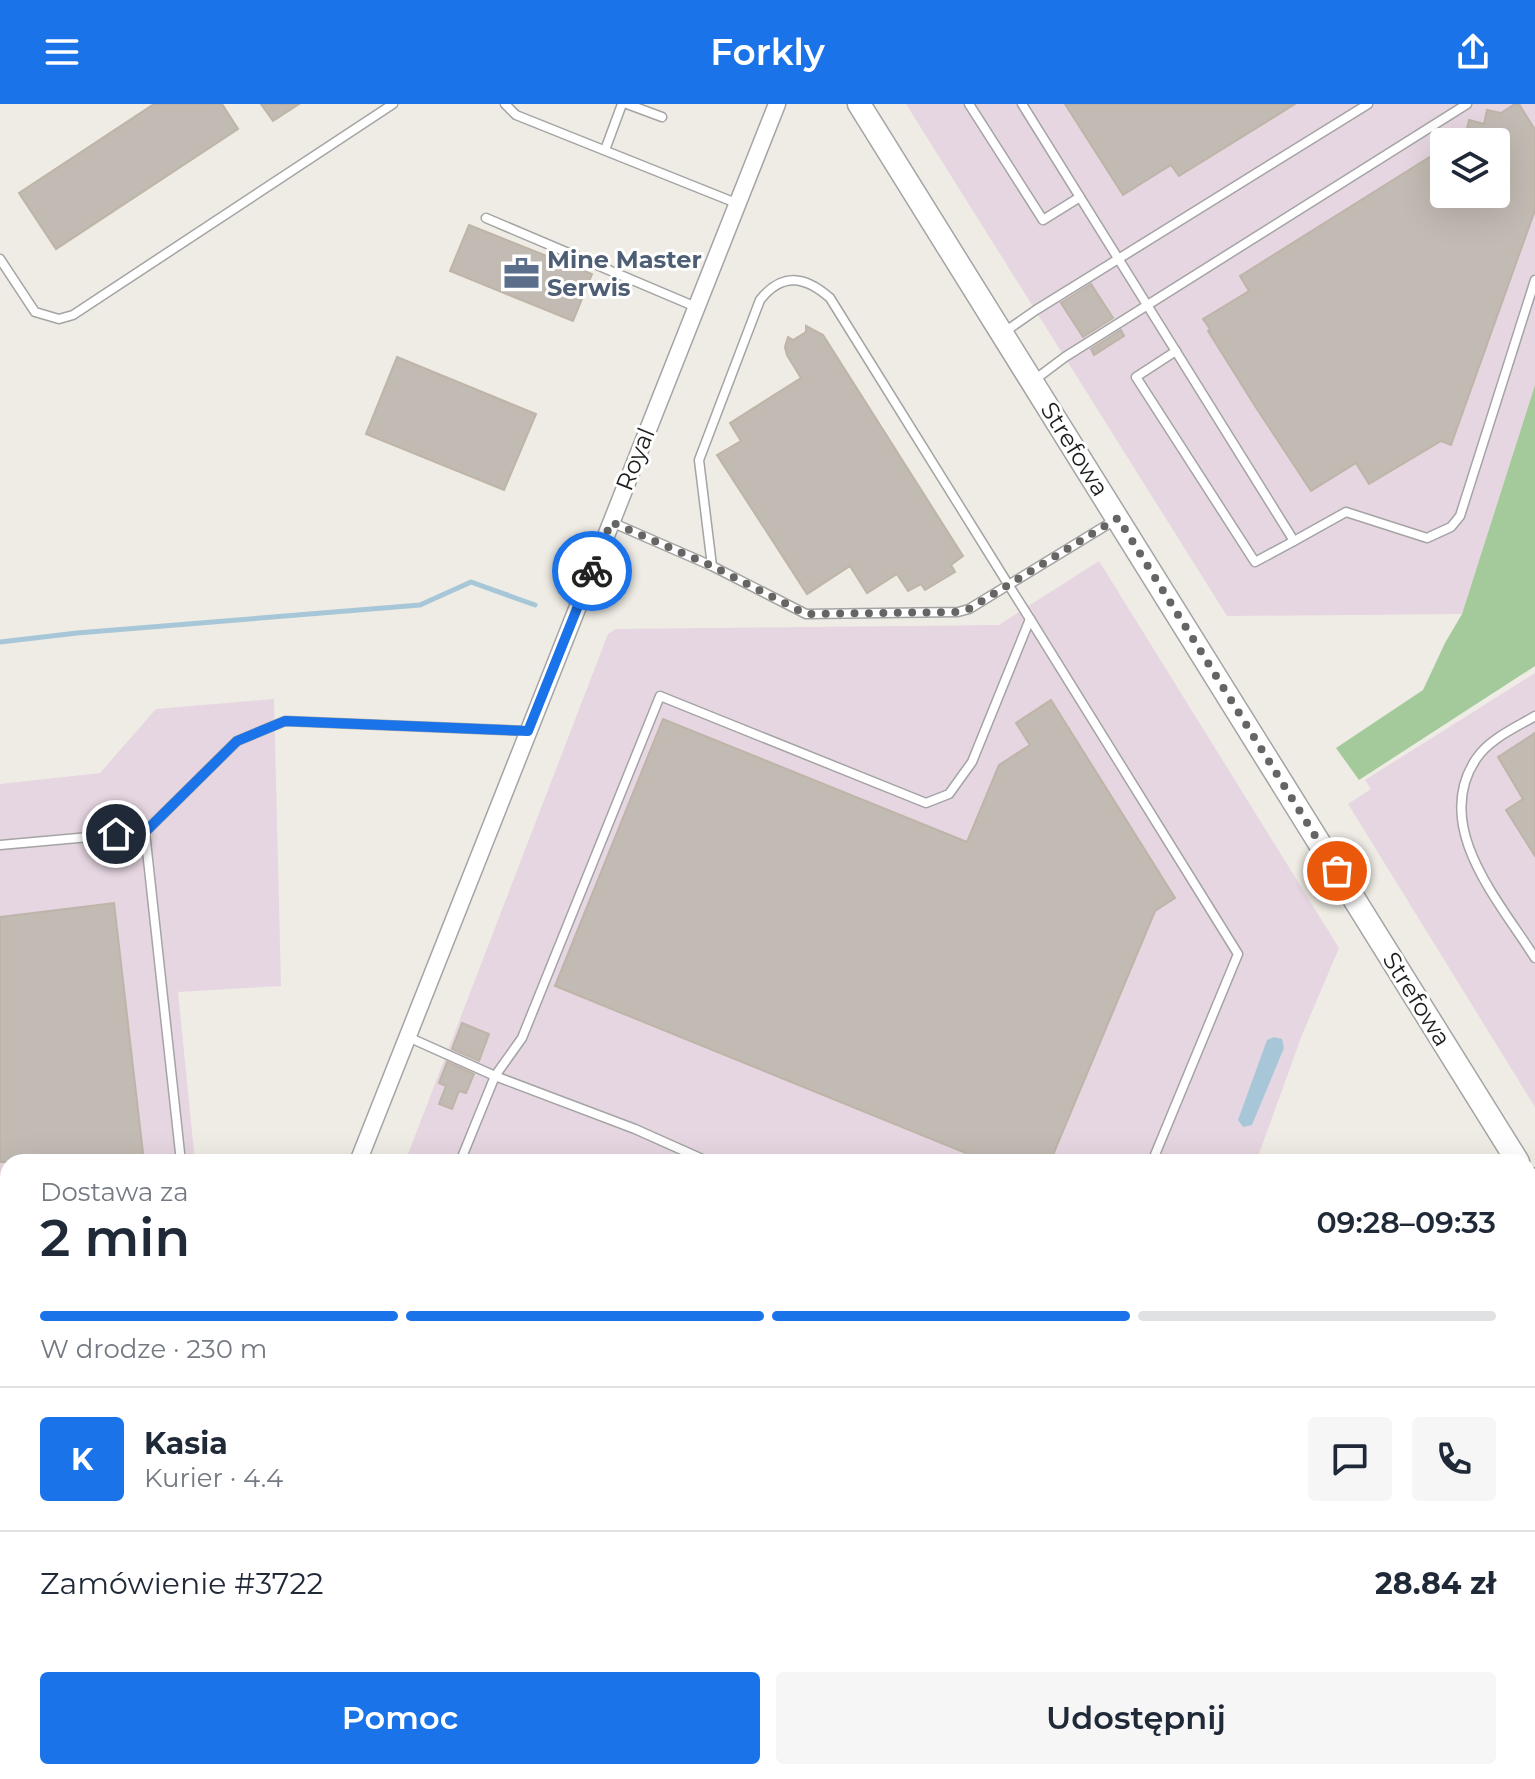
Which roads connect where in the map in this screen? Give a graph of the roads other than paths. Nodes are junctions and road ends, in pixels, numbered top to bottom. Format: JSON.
{"nodes":[{"id":1,"x":393,"y":104,"type":"edge"},
{"id":2,"x":505,"y":104,"type":"edge"},
{"id":3,"x":625,"y":104,"type":"edge"},
{"id":4,"x":777,"y":104,"type":"edge"},
{"id":5,"x":859,"y":104,"type":"edge"},
{"id":6,"x":969,"y":104,"type":"edge"},
{"id":7,"x":1022,"y":104,"type":"edge"},
{"id":8,"x":1368,"y":104,"type":"edge"},
{"id":9,"x":1467,"y":104,"type":"edge"},
{"id":10,"x":662,"y":117,"type":"dead end"},
{"id":11,"x":605,"y":150,"type":"junction"},
{"id":12,"x":1080,"y":197,"type":"junction"},
{"id":13,"x":736,"y":203,"type":"junction"},
{"id":14,"x":486,"y":218,"type":"dead end"},
{"id":15,"x":0,"y":259,"type":"edge"},
{"id":16,"x":1120,"y":260,"type":"junction"},
{"id":17,"x":1535,"y":280,"type":"edge"},
{"id":18,"x":1147,"y":305,"type":"junction"},
{"id":19,"x":696,"y":307,"type":"junction"},
{"id":20,"x":1003,"y":333,"type":"junction"},
{"id":21,"x":1176,"y":351,"type":"junction"},
{"id":22,"x":1033,"y":381,"type":"junction"},
{"id":23,"x":1118,"y":518,"type":"junction"},
{"id":24,"x":611,"y":522,"type":"junction"},
{"id":25,"x":1294,"y":541,"type":"junction"},
{"id":26,"x":712,"y":566,"type":"junction"},
{"id":27,"x":1008,"y":584,"type":"junction"},
{"id":28,"x":1030,"y":619,"type":"junction"},
{"id":29,"x":1535,"y":716,"type":"edge"},
{"id":30,"x":528,"y":731,"type":"junction"},
{"id":31,"x":145,"y":832,"type":"junction"},
{"id":32,"x":0,"y":845,"type":"edge"},
{"id":33,"x":1535,"y":958,"type":"edge"},
{"id":34,"x":408,"y":1037,"type":"junction"},
{"id":35,"x":495,"y":1076,"type":"junction"},
{"id":36,"x":180,"y":1154,"type":"edge"},
{"id":37,"x":361,"y":1154,"type":"edge"},
{"id":38,"x":463,"y":1154,"type":"edge"},
{"id":39,"x":691,"y":1154,"type":"edge"},
{"id":40,"x":1155,"y":1154,"type":"edge"},
{"id":41,"x":1513,"y":1154,"type":"edge"}],
"edges":[{"from":1,"to":15,"type":"lane"},
{"from":2,"to":11,"type":"lane"},
{"from":3,"to":10,"type":"lane"},
{"from":3,"to":11,"type":"lane"},
{"from":4,"to":13,"type":"street","name":"Royal"},
{"from":5,"to":20,"type":"street","name":"Strefowa"},
{"from":6,"to":12,"type":"lane"},
{"from":7,"to":12,"type":"lane"},
{"from":8,"to":16,"type":"lane"},
{"from":9,"to":18,"type":"lane"},
{"from":11,"to":13,"type":"lane"},
{"from":12,"to":16,"type":"lane"},
{"from":13,"to":19,"type":"street","name":"Royal"},
{"from":14,"to":19,"type":"lane"},
{"from":16,"to":18,"type":"lane"},
{"from":16,"to":20,"type":"lane"},
{"from":17,"to":25,"type":"lane"},
{"from":18,"to":21,"type":"lane"},
{"from":18,"to":22,"type":"lane"},
{"from":19,"to":24,"type":"street","name":"Royal"},
{"from":20,"to":22,"type":"street","name":"Strefowa"},
{"from":21,"to":25,"type":"lane"},
{"from":21,"to":25,"type":"lane"},
{"from":22,"to":23,"type":"street","name":"Strefowa"},
{"from":23,"to":27,"type":"lane"},
{"from":23,"to":41,"type":"street","name":"Strefowa"},
{"from":24,"to":26,"type":"lane"},
{"from":24,"to":30,"type":"street","name":"Royal"},
{"from":26,"to":27,"type":"lane"},
{"from":26,"to":27,"type":"lane"},
{"from":27,"to":28,"type":"lane"},
{"from":28,"to":35,"type":"lane"},
{"from":28,"to":40,"type":"lane"},
{"from":29,"to":33,"type":"lane"},
{"from":30,"to":31,"type":"lane"},
{"from":30,"to":34,"type":"street","name":"Royal"},
{"from":31,"to":32,"type":"lane"},
{"from":31,"to":36,"type":"lane"},
{"from":34,"to":35,"type":"lane"},
{"from":34,"to":37,"type":"street","name":"Royal"},
{"from":35,"to":38,"type":"lane"},
{"from":35,"to":39,"type":"lane"}]}
